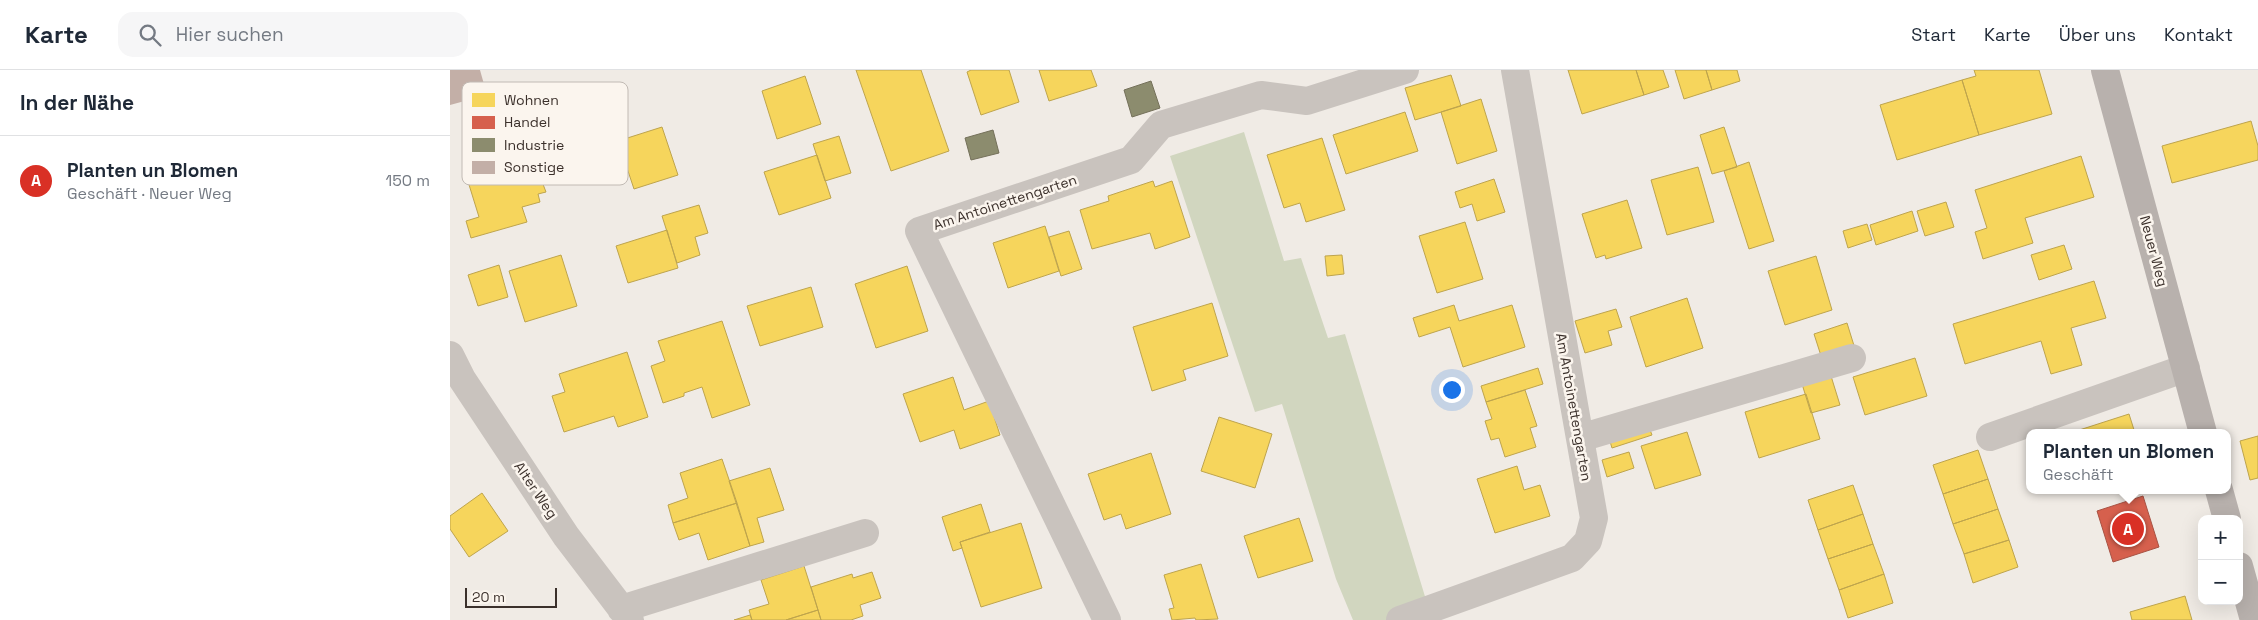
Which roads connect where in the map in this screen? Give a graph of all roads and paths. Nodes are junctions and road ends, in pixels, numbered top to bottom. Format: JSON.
{"nodes":[{"id":1,"x":1405,"y":70,"type":"edge"},
{"id":2,"x":1515,"y":70,"type":"edge"},
{"id":3,"x":2105,"y":70,"type":"edge"},
{"id":4,"x":450,"y":355,"type":"edge"},
{"id":5,"x":1852,"y":358,"type":"dead end"},
{"id":6,"x":2186,"y":368,"type":"junction"},
{"id":7,"x":2202,"y":429,"type":"edge"},
{"id":8,"x":1990,"y":437,"type":"dead end"},
{"id":9,"x":1580,"y":438,"type":"junction"},
{"id":10,"x":2220,"y":494,"type":"edge"},
{"id":11,"x":2225,"y":515,"type":"edge"},
{"id":12,"x":864,"y":533,"type":"dead end"},
{"id":13,"x":2243,"y":580,"type":"edge"},
{"id":14,"x":625,"y":614,"type":"edge"},
{"id":15,"x":1107,"y":620,"type":"edge"},
{"id":16,"x":1400,"y":620,"type":"edge"},
{"id":17,"x":2254,"y":620,"type":"edge"}],
"edges":[{"from":1,"to":15,"type":"street","name":"Am Antoinettengarten"},
{"from":2,"to":9,"type":"street","name":"Am Antoinettengarten"},
{"from":3,"to":6,"type":"main road","name":"Neuer Weg"},
{"from":4,"to":14,"type":"street","name":"Alter Weg"},
{"from":5,"to":9,"type":"street"},
{"from":6,"to":7,"type":"main road","name":"Neuer Weg"},
{"from":6,"to":8,"type":"street"},
{"from":9,"to":16,"type":"street","name":"Am Antoinettengarten"},
{"from":10,"to":11,"type":"main road"},
{"from":12,"to":14,"type":"street"},
{"from":13,"to":17,"type":"main road"}]}
